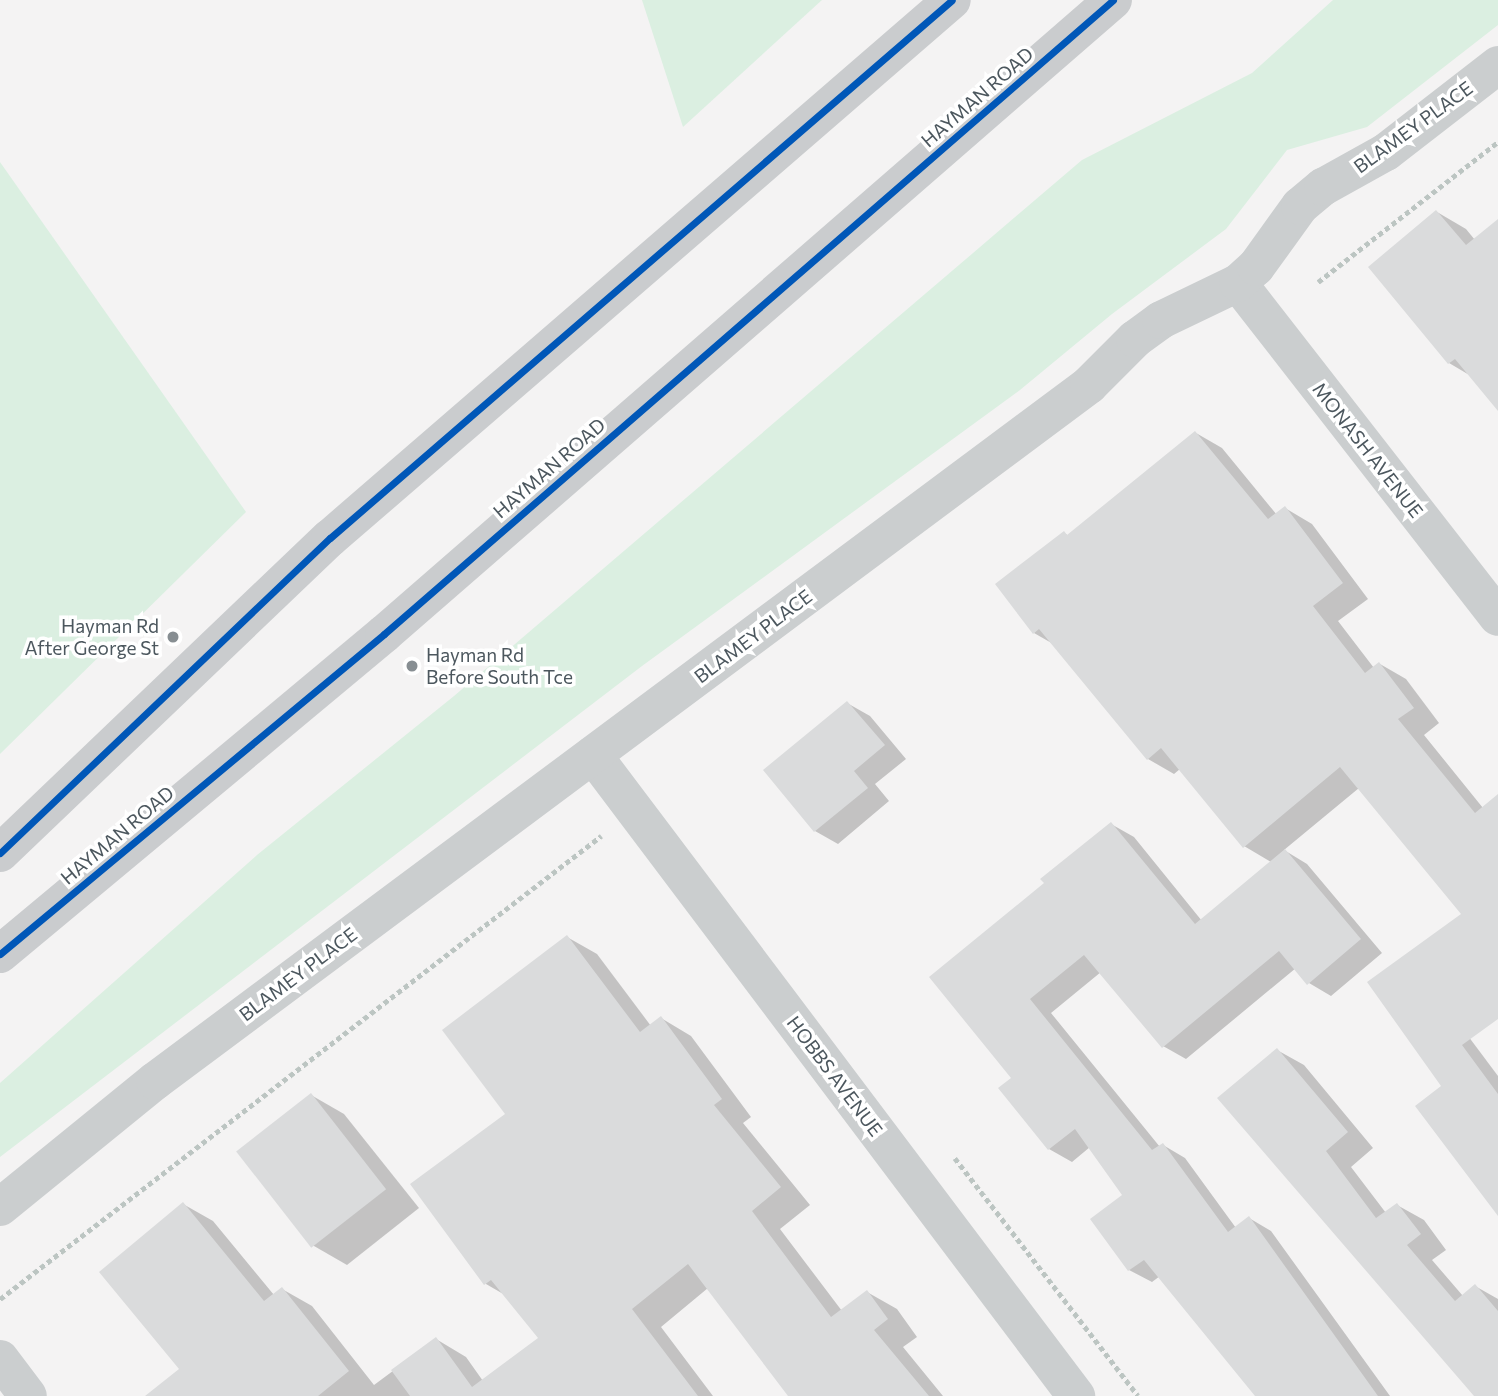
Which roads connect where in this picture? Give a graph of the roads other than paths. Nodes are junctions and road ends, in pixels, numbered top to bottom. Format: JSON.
{"nodes":[{"id":1,"x":952,"y":0,"type":"edge"},
{"id":2,"x":1113,"y":0,"type":"edge"},
{"id":3,"x":1498,"y":65,"type":"edge"},
{"id":4,"x":1238,"y":283,"type":"junction"},
{"id":5,"x":1498,"y":617,"type":"edge"},
{"id":6,"x":593,"y":755,"type":"junction"},
{"id":7,"x":0,"y":853,"type":"edge"},
{"id":8,"x":0,"y":954,"type":"edge"},
{"id":9,"x":0,"y":1207,"type":"edge"},
{"id":10,"x":0,"y":1359,"type":"edge"},
{"id":11,"x":29,"y":1396,"type":"edge"},
{"id":12,"x":1076,"y":1396,"type":"edge"}],
"edges":[{"from":1,"to":7,"type":"main road"},
{"from":2,"to":8,"type":"main road","name":"HAYMAN ROAD"},
{"from":3,"to":4,"type":"street","name":"BLAMEY PLACE"},
{"from":4,"to":5,"type":"street","name":"MONASH AVENUE"},
{"from":4,"to":6,"type":"street","name":"BLAMEY PLACE"},
{"from":6,"to":9,"type":"street","name":"BLAMEY PLACE"},
{"from":6,"to":12,"type":"street","name":"HOBBS AVENUE"},
{"from":10,"to":11,"type":"street"}]}
